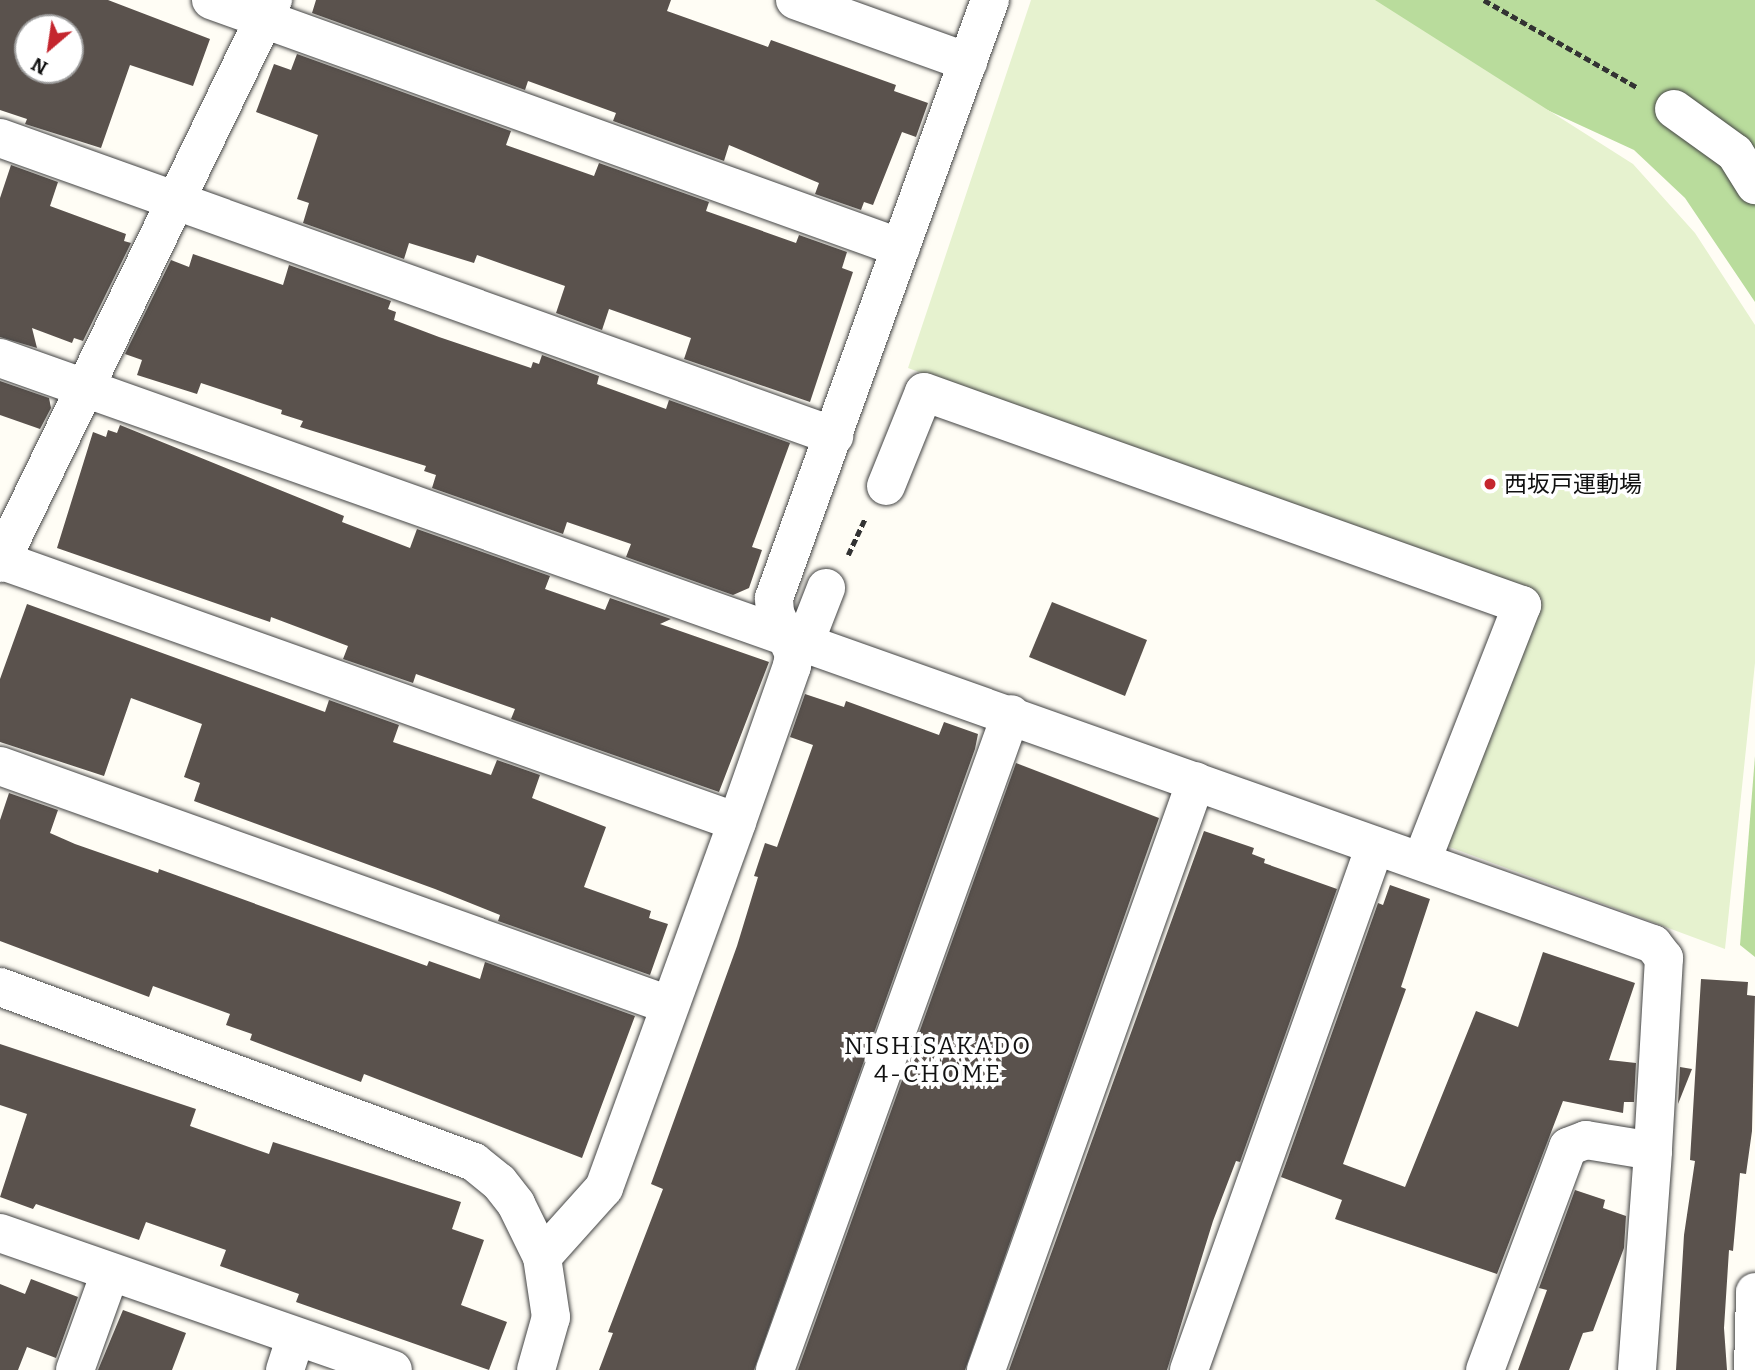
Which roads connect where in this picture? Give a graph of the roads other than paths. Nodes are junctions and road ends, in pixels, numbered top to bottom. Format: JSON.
{"nodes":[{"id":1,"x":211,"y":0,"type":"edge"},
{"id":2,"x":795,"y":0,"type":"edge"},
{"id":3,"x":990,"y":0,"type":"edge"},
{"id":4,"x":268,"y":10,"type":"edge"},
{"id":5,"x":968,"y":62,"type":"junction"},
{"id":6,"x":1674,"y":109,"type":"road end"},
{"id":7,"x":0,"y":138,"type":"edge"},
{"id":8,"x":1755,"y":185,"type":"edge"},
{"id":9,"x":175,"y":201,"type":"junction"},
{"id":10,"x":901,"y":248,"type":"junction"},
{"id":11,"x":0,"y":358,"type":"edge"},
{"id":12,"x":86,"y":389,"type":"junction"},
{"id":13,"x":834,"y":436,"type":"junction"},
{"id":14,"x":886,"y":486,"type":"road end"},
{"id":15,"x":0,"y":561,"type":"edge"},
{"id":16,"x":826,"y":588,"type":"road end"},
{"id":17,"x":794,"y":637,"type":"junction"},
{"id":18,"x":1011,"y":714,"type":"junction"},
{"id":19,"x":0,"y":766,"type":"edge"},
{"id":20,"x":1196,"y":781,"type":"junction"},
{"id":21,"x":737,"y":822,"type":"junction"},
{"id":22,"x":1376,"y":846,"type":"junction"},
{"id":23,"x":1422,"y":860,"type":"junction"},
{"id":24,"x":0,"y":987,"type":"edge"},
{"id":25,"x":669,"y":1005,"type":"junction"},
{"id":26,"x":1653,"y":1151,"type":"junction"},
{"id":27,"x":0,"y":1233,"type":"edge"},
{"id":28,"x":542,"y":1257,"type":"junction"},
{"id":29,"x":110,"y":1273,"type":"junction"},
{"id":30,"x":1755,"y":1292,"type":"edge"},
{"id":31,"x":290,"y":1354,"type":"edge"},
{"id":32,"x":75,"y":1370,"type":"edge"},
{"id":33,"x":393,"y":1370,"type":"edge"},
{"id":34,"x":536,"y":1370,"type":"edge"},
{"id":35,"x":775,"y":1370,"type":"edge"},
{"id":36,"x":986,"y":1370,"type":"edge"},
{"id":37,"x":1189,"y":1370,"type":"edge"},
{"id":38,"x":1485,"y":1370,"type":"edge"},
{"id":39,"x":1637,"y":1370,"type":"edge"},
{"id":40,"x":1753,"y":1370,"type":"edge"}],
"edges":[{"from":1,"to":4,"type":"street"},
{"from":2,"to":5,"type":"street"},
{"from":3,"to":5,"type":"street"},
{"from":4,"to":9,"type":"street"},
{"from":4,"to":10,"type":"street"},
{"from":5,"to":10,"type":"street"},
{"from":6,"to":8,"type":"street"},
{"from":7,"to":9,"type":"street"},
{"from":9,"to":12,"type":"street"},
{"from":9,"to":13,"type":"street"},
{"from":10,"to":13,"type":"street"},
{"from":11,"to":12,"type":"street"},
{"from":12,"to":15,"type":"street"},
{"from":12,"to":17,"type":"street"},
{"from":13,"to":17,"type":"street"},
{"from":14,"to":23,"type":"street"},
{"from":15,"to":21,"type":"street"},
{"from":16,"to":17,"type":"street"},
{"from":17,"to":18,"type":"street"},
{"from":17,"to":21,"type":"street"},
{"from":18,"to":20,"type":"street"},
{"from":18,"to":35,"type":"street"},
{"from":19,"to":25,"type":"street"},
{"from":20,"to":22,"type":"street"},
{"from":20,"to":36,"type":"street"},
{"from":21,"to":25,"type":"street"},
{"from":22,"to":23,"type":"street"},
{"from":22,"to":37,"type":"street"},
{"from":23,"to":26,"type":"street"},
{"from":24,"to":28,"type":"street"},
{"from":25,"to":28,"type":"street"},
{"from":26,"to":38,"type":"street"},
{"from":26,"to":39,"type":"street"},
{"from":27,"to":29,"type":"street"},
{"from":28,"to":34,"type":"street"},
{"from":29,"to":31,"type":"street"},
{"from":29,"to":32,"type":"street"},
{"from":30,"to":40,"type":"street"},
{"from":31,"to":33,"type":"street"}]}
